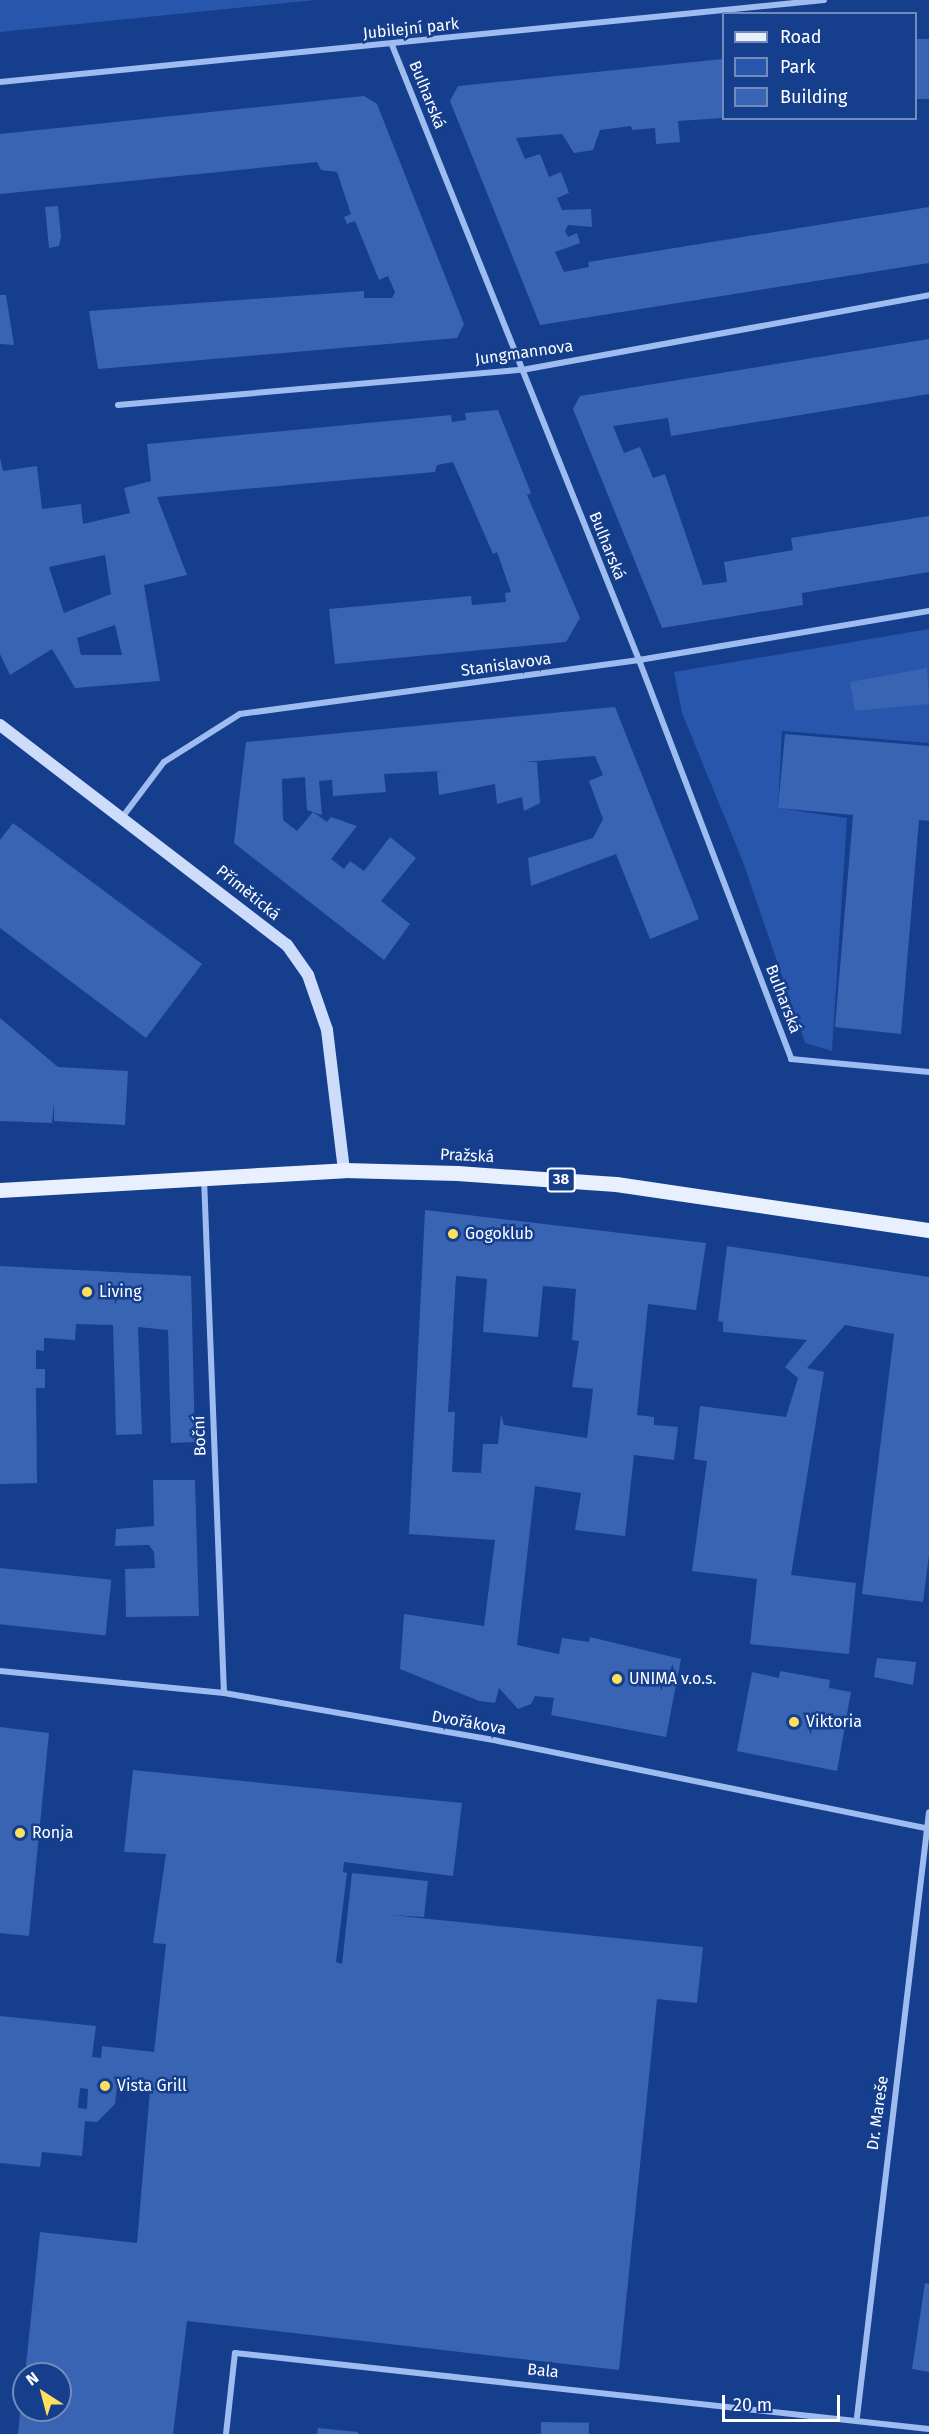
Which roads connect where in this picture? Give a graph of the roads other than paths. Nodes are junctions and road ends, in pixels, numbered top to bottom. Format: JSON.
{"nodes":[{"id":1,"x":824,"y":0,"type":"edge"},
{"id":2,"x":392,"y":45,"type":"junction"},
{"id":3,"x":0,"y":82,"type":"edge"},
{"id":4,"x":929,"y":295,"type":"edge"},
{"id":5,"x":522,"y":370,"type":"junction"},
{"id":6,"x":118,"y":405,"type":"dead end"},
{"id":7,"x":929,"y":611,"type":"edge"},
{"id":8,"x":639,"y":660,"type":"junction"},
{"id":9,"x":0,"y":725,"type":"edge"},
{"id":10,"x":124,"y":815,"type":"junction"},
{"id":11,"x":929,"y":1072,"type":"edge"},
{"id":12,"x":344,"y":1170,"type":"junction"},
{"id":13,"x":204,"y":1178,"type":"junction"},
{"id":14,"x":0,"y":1190,"type":"edge"},
{"id":15,"x":929,"y":1230,"type":"edge"},
{"id":16,"x":0,"y":1671,"type":"edge"},
{"id":17,"x":224,"y":1693,"type":"junction"},
{"id":18,"x":929,"y":1812,"type":"edge"},
{"id":19,"x":928,"y":1829,"type":"edge"},
{"id":20,"x":857,"y":2417,"type":"junction"},
{"id":21,"x":929,"y":2429,"type":"edge"},
{"id":22,"x":226,"y":2434,"type":"edge"}],
"edges":[{"from":1,"to":2,"type":"street","name":"Jubilejní park"},
{"from":2,"to":3,"type":"street","name":"Jubilejní park"},
{"from":2,"to":5,"type":"street","name":"Bulharská"},
{"from":4,"to":5,"type":"street","name":"Jungmannova"},
{"from":5,"to":6,"type":"street","name":"Jungmannova"},
{"from":5,"to":8,"type":"street","name":"Bulharská"},
{"from":7,"to":8,"type":"street","name":"Stanislavova"},
{"from":8,"to":10,"type":"street","name":"Stanislavova"},
{"from":8,"to":11,"type":"street","name":"Bulharská"},
{"from":9,"to":10,"type":"main road","name":"Přímětická"},
{"from":10,"to":12,"type":"main road","name":"Přímětická"},
{"from":12,"to":13,"type":"main road","name":"Pražská","number":"38"},
{"from":12,"to":15,"type":"main road","name":"Pražská","number":"38"},
{"from":13,"to":14,"type":"main road","name":"Pražská","number":"38"},
{"from":13,"to":17,"type":"street","name":"Boční"},
{"from":16,"to":17,"type":"street","name":"Dvořákova"},
{"from":17,"to":19,"type":"street","name":"Dvořákova"},
{"from":18,"to":19,"type":"street","name":"Dr. Mareše"},
{"from":19,"to":20,"type":"street","name":"Dr. Mareše"},
{"from":20,"to":21,"type":"street","name":"Bala"},
{"from":20,"to":22,"type":"street","name":"Bala"}]}
